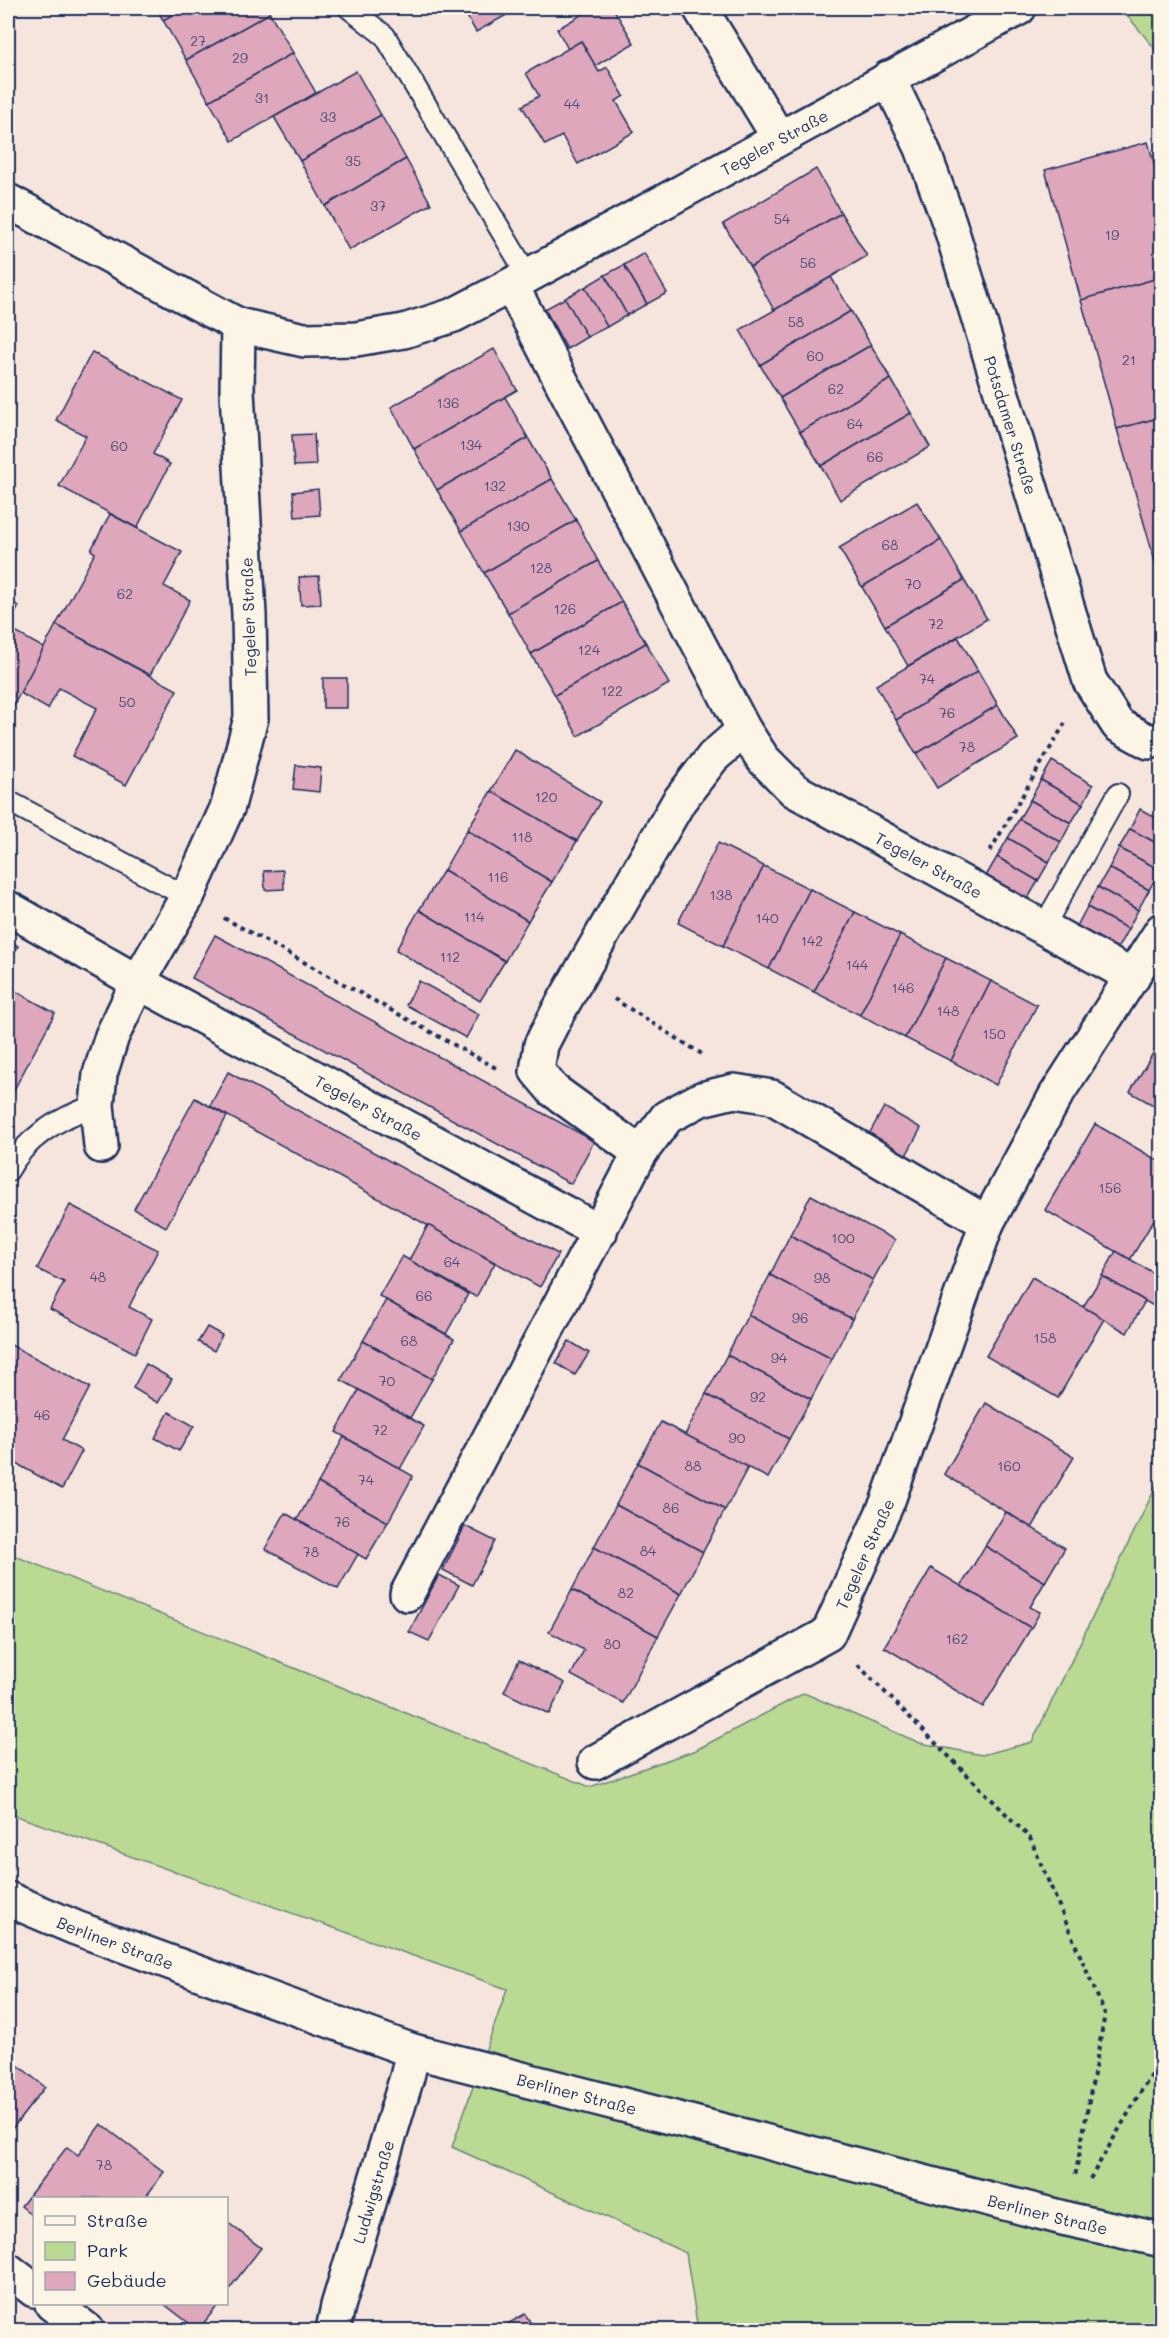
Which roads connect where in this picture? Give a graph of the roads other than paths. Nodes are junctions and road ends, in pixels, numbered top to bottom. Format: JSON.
{"nodes":[{"id":1,"x":349,"y":8,"type":"edge"},
{"id":2,"x":700,"y":8,"type":"edge"},
{"id":3,"x":1019,"y":8,"type":"edge"},
{"id":4,"x":888,"y":78,"type":"junction"},
{"id":5,"x":779,"y":138,"type":"junction"},
{"id":6,"x":8,"y":201,"type":"edge"},
{"id":7,"x":519,"y":281,"type":"junction"},
{"id":8,"x":238,"y":325,"type":"junction"},
{"id":9,"x":744,"y":730,"type":"junction"},
{"id":10,"x":1161,"y":739,"type":"edge"},
{"id":11,"x":1118,"y":794,"type":"dead end"},
{"id":12,"x":8,"y":801,"type":"edge"},
{"id":13,"x":187,"y":897,"type":"junction"},
{"id":14,"x":8,"y":908,"type":"edge"},
{"id":15,"x":1043,"y":928,"type":"junction"},
{"id":16,"x":1161,"y":930,"type":"edge"},
{"id":17,"x":1133,"y":977,"type":"junction"},
{"id":18,"x":138,"y":982,"type":"junction"},
{"id":19,"x":97,"y":1105,"type":"junction"},
{"id":20,"x":101,"y":1146,"type":"dead end"},
{"id":21,"x":640,"y":1153,"type":"junction"},
{"id":22,"x":8,"y":1171,"type":"edge"},
{"id":23,"x":987,"y":1223,"type":"junction"},
{"id":24,"x":600,"y":1233,"type":"junction"},
{"id":25,"x":407,"y":1594,"type":"dead end"},
{"id":26,"x":595,"y":1762,"type":"dead end"},
{"id":27,"x":8,"y":1899,"type":"edge"},
{"id":28,"x":413,"y":2051,"type":"junction"},
{"id":29,"x":1161,"y":2240,"type":"edge"},
{"id":30,"x":8,"y":2270,"type":"edge"},
{"id":31,"x":33,"y":2289,"type":"edge"},
{"id":32,"x":53,"y":2305,"type":"edge"},
{"id":33,"x":87,"y":2331,"type":"edge"},
{"id":34,"x":333,"y":2331,"type":"edge"}],
"edges":[{"from":1,"to":7,"type":"lane","name":"Tegeler Straße"},
{"from":2,"to":5,"type":"street"},
{"from":3,"to":4,"type":"street","name":"Tegeler Straße"},
{"from":4,"to":5,"type":"street","name":"Tegeler Straße"},
{"from":4,"to":10,"type":"street","name":"Potsdamer Straße"},
{"from":5,"to":7,"type":"street","name":"Tegeler Straße"},
{"from":6,"to":8,"type":"street","name":"Tegeler Straße"},
{"from":7,"to":8,"type":"street","name":"Tegeler Straße"},
{"from":7,"to":9,"type":"street","name":"Tegeler Straße"},
{"from":8,"to":13,"type":"street","name":"Tegeler Straße"},
{"from":9,"to":15,"type":"street","name":"Tegeler Straße"},
{"from":9,"to":21,"type":"street"},
{"from":11,"to":15,"type":"lane"},
{"from":12,"to":13,"type":"lane"},
{"from":13,"to":18,"type":"street","name":"Tegeler Straße"},
{"from":14,"to":18,"type":"street","name":"Tegeler Straße"},
{"from":15,"to":17,"type":"street","name":"Tegeler Straße"},
{"from":16,"to":17,"type":"street","name":"Tegeler Straße"},
{"from":17,"to":23,"type":"street","name":"Tegeler Straße"},
{"from":18,"to":19,"type":"street","name":"Tegeler Straße"},
{"from":18,"to":24,"type":"street","name":"Tegeler Straße"},
{"from":19,"to":20,"type":"street","name":"Tegeler Straße"},
{"from":19,"to":22,"type":"lane"},
{"from":21,"to":23,"type":"street"},
{"from":21,"to":24,"type":"street"},
{"from":23,"to":26,"type":"street","name":"Tegeler Straße"},
{"from":24,"to":25,"type":"street"},
{"from":27,"to":28,"type":"street","name":"Berliner Straße"},
{"from":28,"to":29,"type":"street","name":"Berliner Straße"},
{"from":28,"to":34,"type":"street","name":"Ludwigstraße"},
{"from":30,"to":31,"type":"street"},
{"from":32,"to":33,"type":"street"}]}
